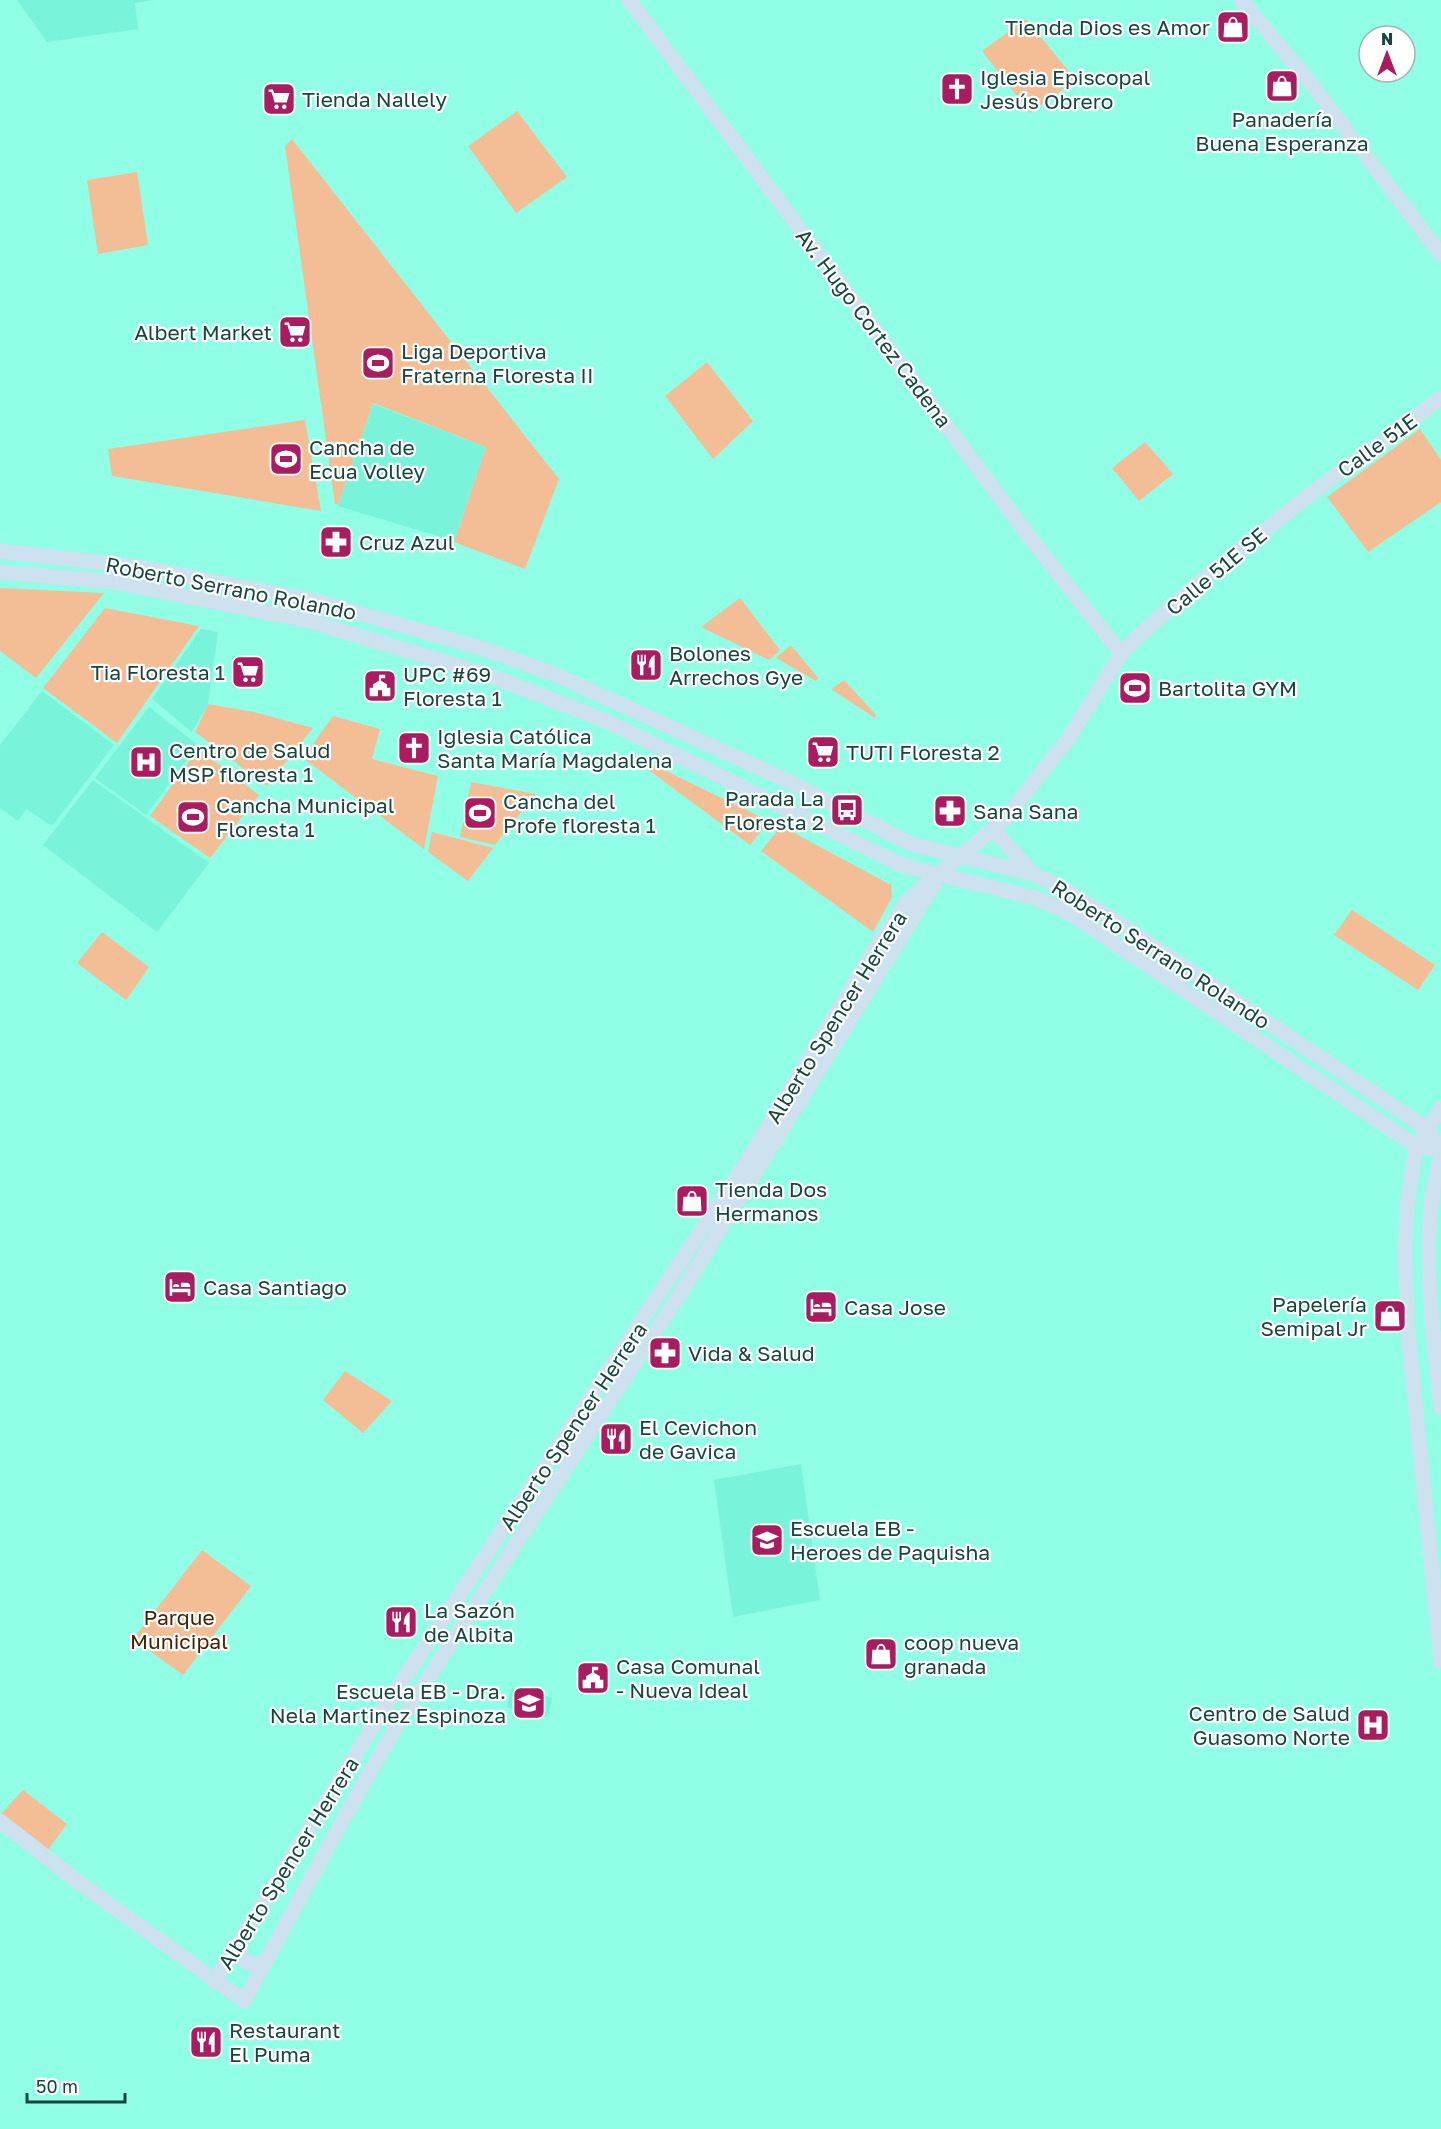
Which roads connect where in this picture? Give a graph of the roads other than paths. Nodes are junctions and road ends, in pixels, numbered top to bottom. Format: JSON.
{"nodes":[{"id":1,"x":628,"y":0,"type":"edge"},
{"id":2,"x":1241,"y":0,"type":"edge"},
{"id":3,"x":1441,"y":255,"type":"edge"},
{"id":4,"x":1441,"y":398,"type":"edge"},
{"id":5,"x":1313,"y":492,"type":"joint"},
{"id":6,"x":0,"y":551,"type":"edge"},
{"id":7,"x":0,"y":572,"type":"edge"},
{"id":8,"x":1121,"y":654,"type":"junction"},
{"id":9,"x":993,"y":829,"type":"junction"},
{"id":10,"x":960,"y":856,"type":"junction"},
{"id":11,"x":1032,"y":874,"type":"junction"},
{"id":12,"x":938,"y":876,"type":"junction"},
{"id":13,"x":1441,"y":1108,"type":"edge"},
{"id":14,"x":1426,"y":1128,"type":"junction"},
{"id":15,"x":1416,"y":1146,"type":"junction"},
{"id":16,"x":1441,"y":1150,"type":"edge"},
{"id":17,"x":1441,"y":1156,"type":"edge"},
{"id":18,"x":1441,"y":1408,"type":"edge"},
{"id":19,"x":1441,"y":1662,"type":"edge"},
{"id":20,"x":0,"y":1821,"type":"edge"},
{"id":21,"x":238,"y":1945,"type":"junction"},
{"id":22,"x":267,"y":1960,"type":"junction"},
{"id":23,"x":214,"y":1982,"type":"junction"}],
"edges":[{"from":1,"to":8,"type":"street","name":"Av. Hugo Cortez Cadena"},
{"from":2,"to":3,"type":"street"},
{"from":4,"to":5,"type":"street","name":"Calle 51E"},
{"from":5,"to":8,"type":"street","name":"Calle 51E SE"},
{"from":6,"to":10,"type":"street","name":"Roberto Serrano Rolando"},
{"from":7,"to":12,"type":"street","name":"Roberto Serrano Rolando"},
{"from":8,"to":9,"type":"street","name":"Alberto Spencer Herrera"},
{"from":9,"to":10,"type":"street","name":"Alberto Spencer Herrera"},
{"from":9,"to":11,"type":"street"},
{"from":10,"to":11,"type":"street","name":"Roberto Serrano Rolando"},
{"from":10,"to":12,"type":"street","name":"Alberto Spencer Herrera"},
{"from":11,"to":14,"type":"street","name":"Roberto Serrano Rolando"},
{"from":12,"to":15,"type":"street","name":"Roberto Serrano Rolando"},
{"from":12,"to":21,"type":"street","name":"Alberto Spencer Herrera"},
{"from":12,"to":22,"type":"street","name":"Alberto Spencer Herrera"},
{"from":13,"to":14,"type":"street"},
{"from":14,"to":15,"type":"street"},
{"from":14,"to":16,"type":"street","name":"Roberto Serrano Rolando"},
{"from":15,"to":16,"type":"street","name":"Roberto Serrano Rolando"},
{"from":15,"to":19,"type":"street"},
{"from":17,"to":18,"type":"street"},
{"from":20,"to":23,"type":"street"},
{"from":21,"to":22,"type":"street"},
{"from":21,"to":23,"type":"street","name":"Alberto Spencer Herrera"},
{"from":22,"to":23,"type":"street","name":"Alberto Spencer Herrera"}]}
